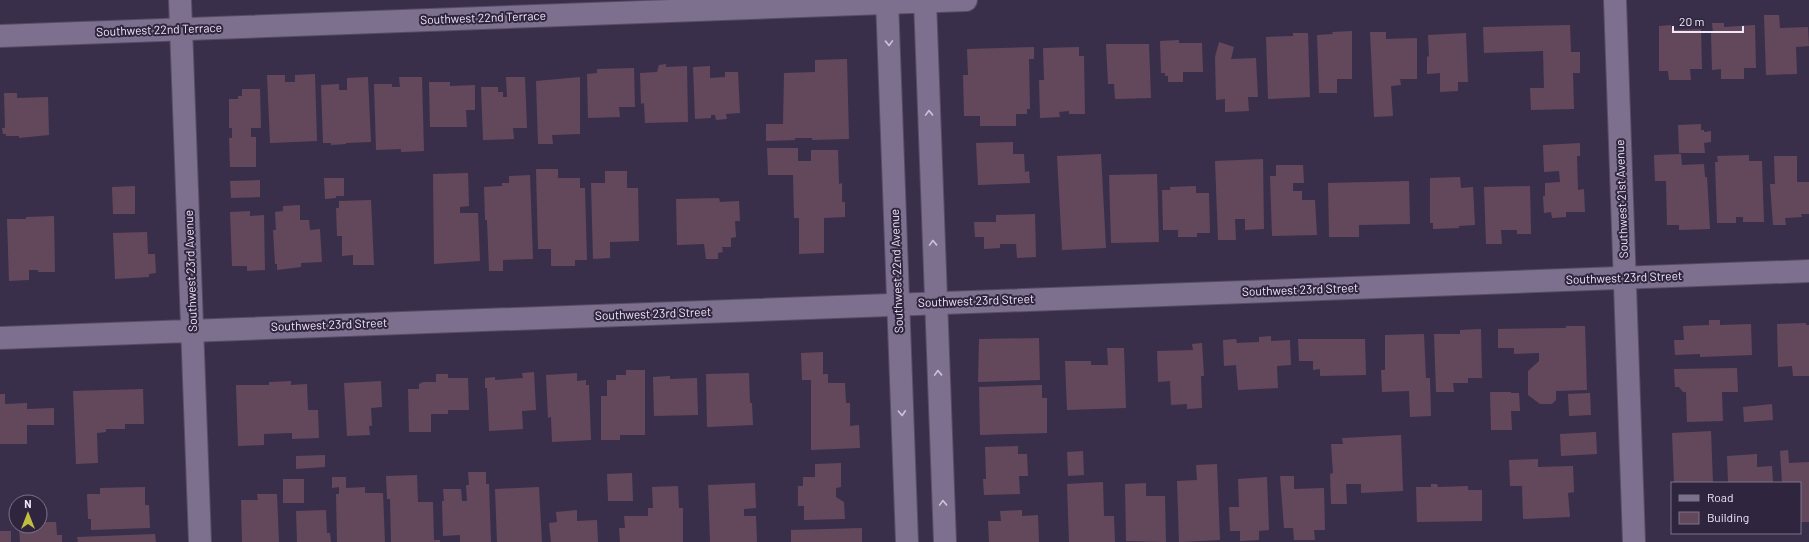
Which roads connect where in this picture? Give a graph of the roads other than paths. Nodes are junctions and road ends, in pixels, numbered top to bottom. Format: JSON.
{"nodes":[{"id":1,"x":180,"y":0,"type":"edge"},
{"id":2,"x":966,"y":0,"type":"edge"},
{"id":3,"x":1615,"y":0,"type":"edge"},
{"id":4,"x":925,"y":1,"type":"edge"},
{"id":5,"x":887,"y":2,"type":"edge"},
{"id":6,"x":180,"y":29,"type":"junction"},
{"id":7,"x":0,"y":36,"type":"edge"},
{"id":8,"x":1809,"y":271,"type":"edge"},
{"id":9,"x":1625,"y":277,"type":"junction"},
{"id":10,"x":935,"y":302,"type":"junction"},
{"id":11,"x":898,"y":304,"type":"junction"},
{"id":12,"x":193,"y":331,"type":"junction"},
{"id":13,"x":0,"y":338,"type":"edge"},
{"id":14,"x":200,"y":542,"type":"edge"},
{"id":15,"x":908,"y":542,"type":"edge"},
{"id":16,"x":945,"y":542,"type":"edge"},
{"id":17,"x":1634,"y":542,"type":"edge"}],
"edges":[{"from":1,"to":6,"type":"street","name":"Southwest 23rd Avenue"},
{"from":2,"to":4,"type":"street","name":"Southwest 22nd Terrace"},
{"from":3,"to":9,"type":"street","name":"Southwest 21st Avenue"},
{"from":4,"to":5,"type":"street","name":"Southwest 22nd Terrace"},
{"from":10,"to":4,"type":"street","one_way":true},
{"from":5,"to":6,"type":"street","name":"Southwest 22nd Terrace"},
{"from":5,"to":11,"type":"street","name":"Southwest 22nd Avenue","one_way":true},
{"from":6,"to":7,"type":"street","name":"Southwest 22nd Terrace"},
{"from":6,"to":12,"type":"street","name":"Southwest 23rd Avenue"},
{"from":8,"to":9,"type":"street","name":"Southwest 23rd Street"},
{"from":9,"to":10,"type":"street","name":"Southwest 23rd Street"},
{"from":9,"to":17,"type":"street","name":"Southwest 21st Avenue"},
{"from":10,"to":11,"type":"street","name":"Southwest 23rd Street"},
{"from":16,"to":10,"type":"street","one_way":true},
{"from":11,"to":12,"type":"street","name":"Southwest 23rd Street"},
{"from":11,"to":15,"type":"street","name":"Southwest 22nd Avenue","one_way":true},
{"from":12,"to":13,"type":"street","name":"Southwest 23rd Street"},
{"from":12,"to":14,"type":"street","name":"Southwest 23rd Avenue"}]}
